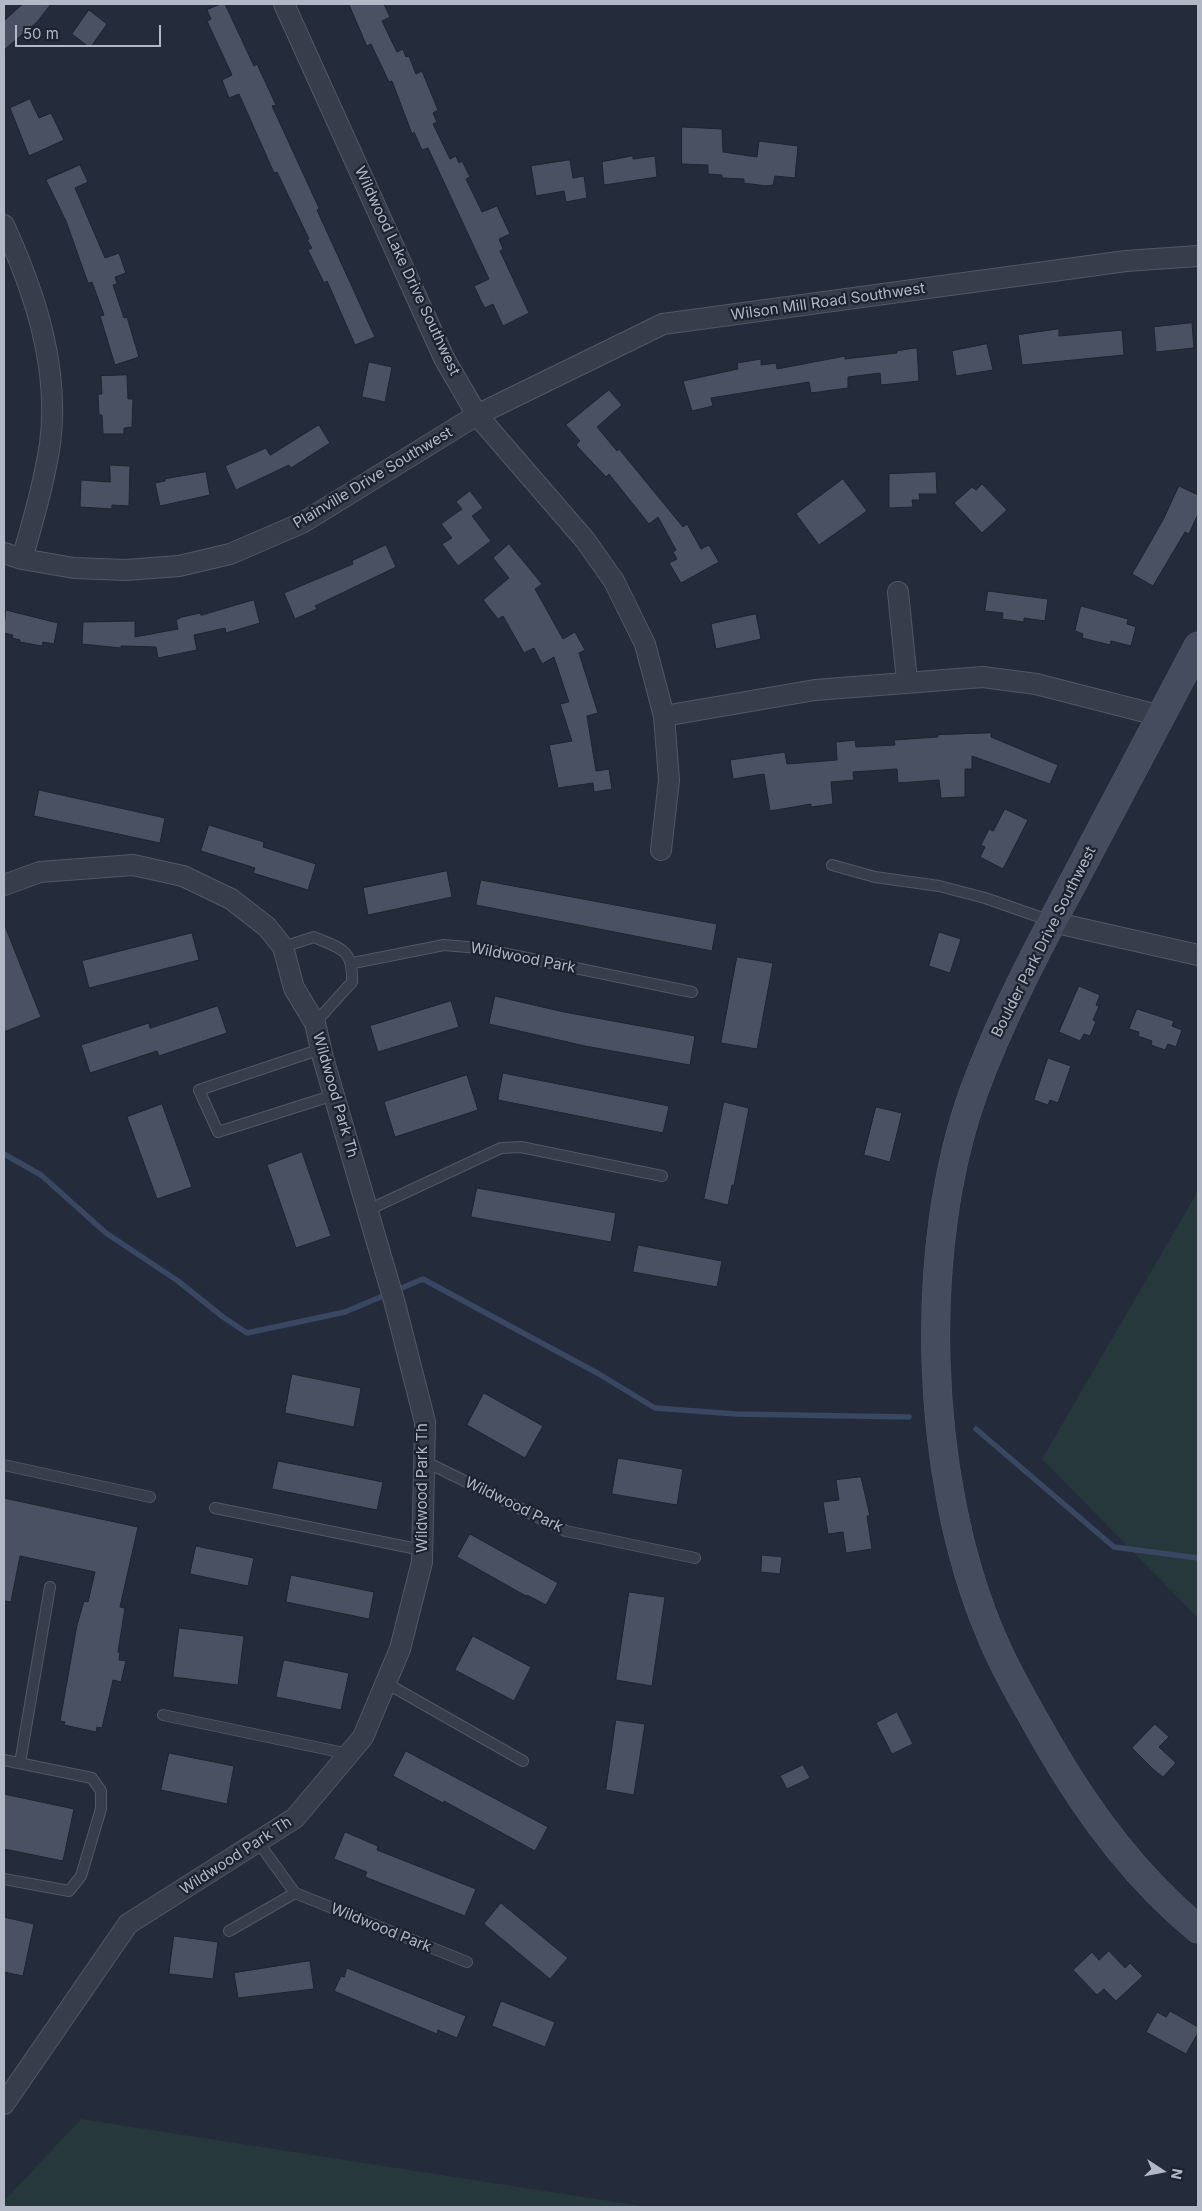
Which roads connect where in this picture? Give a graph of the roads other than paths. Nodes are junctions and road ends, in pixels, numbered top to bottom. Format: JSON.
{"nodes":[{"id":1,"x":284,"y":4,"type":"edge"},
{"id":2,"x":4,"y":225,"type":"edge"},
{"id":3,"x":1198,"y":256,"type":"edge"},
{"id":4,"x":477,"y":415,"type":"junction"},
{"id":5,"x":13,"y":556,"type":"edge"},
{"id":6,"x":898,"y":592,"type":"dead end"},
{"id":7,"x":1198,"y":646,"type":"edge"},
{"id":8,"x":907,"y":681,"type":"junction"},
{"id":9,"x":664,"y":716,"type":"junction"},
{"id":10,"x":1161,"y":716,"type":"junction"},
{"id":11,"x":661,"y":850,"type":"dead end"},
{"id":12,"x":832,"y":865,"type":"dead end"},
{"id":13,"x":4,"y":885,"type":"edge"},
{"id":14,"x":1052,"y":922,"type":"junction"},
{"id":15,"x":283,"y":947,"type":"junction"},
{"id":16,"x":1198,"y":955,"type":"edge"},
{"id":17,"x":353,"y":963,"type":"junction"},
{"id":18,"x":692,"y":992,"type":"dead end"},
{"id":19,"x":315,"y":1023,"type":"junction"},
{"id":20,"x":321,"y":1049,"type":"junction"},
{"id":21,"x":334,"y":1095,"type":"junction"},
{"id":22,"x":662,"y":1176,"type":"dead end"},
{"id":23,"x":368,"y":1210,"type":"junction"},
{"id":24,"x":424,"y":1461,"type":"junction"},
{"id":25,"x":4,"y":1465,"type":"edge"},
{"id":26,"x":150,"y":1497,"type":"dead end"},
{"id":27,"x":215,"y":1508,"type":"dead end"},
{"id":28,"x":422,"y":1550,"type":"junction"},
{"id":29,"x":695,"y":1558,"type":"dead end"},
{"id":30,"x":50,"y":1586,"type":"dead end"},
{"id":31,"x":386,"y":1683,"type":"junction"},
{"id":32,"x":163,"y":1715,"type":"dead end"},
{"id":33,"x":349,"y":1754,"type":"junction"},
{"id":34,"x":4,"y":1760,"type":"edge"},
{"id":35,"x":523,"y":1761,"type":"dead end"},
{"id":36,"x":20,"y":1763,"type":"junction"},
{"id":37,"x":258,"y":1842,"type":"junction"},
{"id":38,"x":4,"y":1878,"type":"edge"},
{"id":39,"x":295,"y":1894,"type":"junction"},
{"id":40,"x":1198,"y":1929,"type":"edge"},
{"id":41,"x":229,"y":1931,"type":"dead end"},
{"id":42,"x":468,"y":1962,"type":"dead end"},
{"id":43,"x":4,"y":2104,"type":"edge"}],
"edges":[{"from":1,"to":4,"type":"street","name":"Wildwood Lake Drive Southwest"},
{"from":2,"to":5,"type":"street"},
{"from":3,"to":4,"type":"street","name":"Wilson Mill Road Southwest"},
{"from":4,"to":5,"type":"street","name":"Plainville Drive Southwest"},
{"from":4,"to":9,"type":"street","name":"Wildwood Lake Drive Southwest"},
{"from":6,"to":8,"type":"street"},
{"from":7,"to":10,"type":"street","name":"Boulder Park Drive Southwest"},
{"from":8,"to":9,"type":"street"},
{"from":8,"to":10,"type":"street"},
{"from":9,"to":11,"type":"street","name":"Wildwood Lake Drive Southwest"},
{"from":10,"to":14,"type":"street","name":"Boulder Park Drive Southwest"},
{"from":12,"to":14,"type":"lane"},
{"from":13,"to":15,"type":"street","name":"Wildwood Park Th"},
{"from":14,"to":16,"type":"street"},
{"from":14,"to":40,"type":"street","name":"Boulder Park Drive Southwest"},
{"from":15,"to":17,"type":"lane"},
{"from":15,"to":19,"type":"street","name":"Wildwood Park Th"},
{"from":17,"to":18,"type":"lane","name":"Wildwood Park"},
{"from":17,"to":19,"type":"lane"},
{"from":19,"to":20,"type":"street","name":"Wildwood Park Th"},
{"from":20,"to":21,"type":"street","name":"Wildwood Park Th"},
{"from":20,"to":21,"type":"lane"},
{"from":21,"to":23,"type":"street","name":"Wildwood Park Th"},
{"from":22,"to":23,"type":"lane"},
{"from":23,"to":24,"type":"street","name":"Wildwood Park Th"},
{"from":24,"to":28,"type":"street","name":"Wildwood Park Th"},
{"from":24,"to":29,"type":"lane","name":"Wildwood Park"},
{"from":25,"to":26,"type":"lane"},
{"from":27,"to":28,"type":"lane"},
{"from":28,"to":31,"type":"street","name":"Wildwood Park Th"},
{"from":30,"to":36,"type":"lane"},
{"from":31,"to":33,"type":"street","name":"Wildwood Park Th"},
{"from":31,"to":35,"type":"lane"},
{"from":32,"to":33,"type":"lane"},
{"from":33,"to":37,"type":"street","name":"Wildwood Park Th"},
{"from":34,"to":36,"type":"lane"},
{"from":36,"to":38,"type":"lane"},
{"from":37,"to":39,"type":"lane"},
{"from":37,"to":43,"type":"street","name":"Wildwood Park Th"},
{"from":39,"to":41,"type":"lane"},
{"from":39,"to":42,"type":"lane","name":"Wildwood Park"}]}
